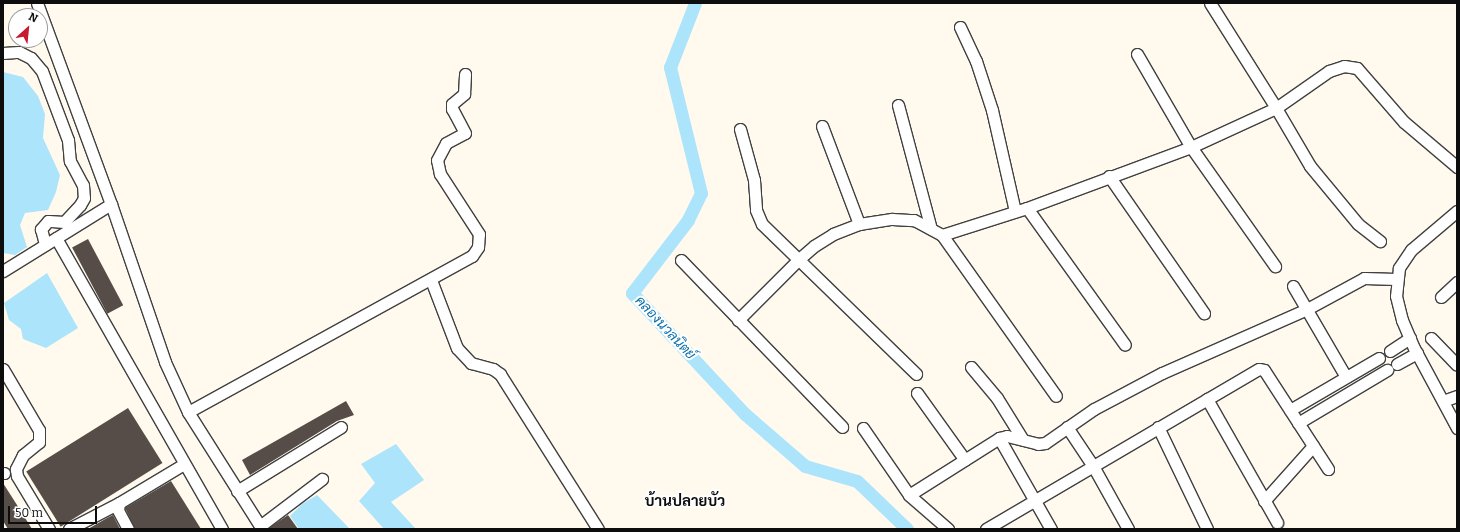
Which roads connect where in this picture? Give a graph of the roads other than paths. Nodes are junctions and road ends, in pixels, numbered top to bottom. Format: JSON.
{"nodes":[{"id":1,"x":36,"y":3,"type":"edge"},
{"id":2,"x":1210,"y":3,"type":"edge"},
{"id":3,"x":960,"y":26,"type":"dead end"},
{"id":4,"x":3,"y":53,"type":"edge"},
{"id":5,"x":1137,"y":54,"type":"dead end"},
{"id":6,"x":465,"y":74,"type":"dead end"},
{"id":7,"x":898,"y":105,"type":"dead end"},
{"id":8,"x":1276,"y":108,"type":"junction"},
{"id":9,"x":822,"y":126,"type":"dead end"},
{"id":10,"x":740,"y":129,"type":"dead end"},
{"id":11,"x":1191,"y":147,"type":"junction"},
{"id":12,"x":1457,"y":167,"type":"edge"},
{"id":13,"x":1109,"y":176,"type":"junction"},
{"id":14,"x":112,"y":204,"type":"junction"},
{"id":15,"x":1027,"y":208,"type":"junction"},
{"id":16,"x":1015,"y":211,"type":"junction"},
{"id":17,"x":1457,"y":212,"type":"edge"},
{"id":18,"x":859,"y":224,"type":"junction"},
{"id":19,"x":66,"y":226,"type":"junction"},
{"id":20,"x":931,"y":229,"type":"junction"},
{"id":21,"x":942,"y":235,"type":"junction"},
{"id":22,"x":56,"y":238,"type":"junction"},
{"id":23,"x":1380,"y":241,"type":"dead end"},
{"id":24,"x":45,"y":244,"type":"junction"},
{"id":25,"x":681,"y":260,"type":"dead end"},
{"id":26,"x":798,"y":260,"type":"junction"},
{"id":27,"x":1275,"y":266,"type":"dead end"},
{"id":28,"x":3,"y":271,"type":"edge"},
{"id":29,"x":1396,"y":279,"type":"junction"},
{"id":30,"x":431,"y":280,"type":"junction"},
{"id":31,"x":1457,"y":282,"type":"edge"},
{"id":32,"x":1293,"y":286,"type":"dead end"},
{"id":33,"x":1441,"y":297,"type":"dead end"},
{"id":34,"x":1307,"y":309,"type":"junction"},
{"id":35,"x":1204,"y":313,"type":"dead end"},
{"id":36,"x":738,"y":320,"type":"junction"},
{"id":37,"x":1410,"y":338,"type":"junction"},
{"id":38,"x":1431,"y":338,"type":"dead end"},
{"id":39,"x":1126,"y":345,"type":"dead end"},
{"id":40,"x":1390,"y":351,"type":"dead end"},
{"id":41,"x":1416,"y":353,"type":"junction"},
{"id":42,"x":1379,"y":358,"type":"dead end"},
{"id":43,"x":1397,"y":364,"type":"dead end"},
{"id":44,"x":1457,"y":365,"type":"edge"},
{"id":45,"x":971,"y":367,"type":"dead end"},
{"id":46,"x":3,"y":369,"type":"edge"},
{"id":47,"x":1387,"y":370,"type":"dead end"},
{"id":48,"x":916,"y":374,"type":"dead end"},
{"id":49,"x":1346,"y":377,"type":"junction"},
{"id":50,"x":917,"y":393,"type":"dead end"},
{"id":51,"x":1056,"y":396,"type":"dead end"},
{"id":52,"x":1457,"y":396,"type":"edge"},
{"id":53,"x":1207,"y":399,"type":"junction"},
{"id":54,"x":1442,"y":401,"type":"junction"},
{"id":55,"x":1290,"y":410,"type":"junction"},
{"id":56,"x":188,"y":412,"type":"junction"},
{"id":57,"x":1298,"y":423,"type":"junction"},
{"id":58,"x":341,"y":427,"type":"dead end"},
{"id":59,"x":842,"y":427,"type":"dead end"},
{"id":60,"x":1067,"y":427,"type":"junction"},
{"id":61,"x":1158,"y":427,"type":"junction"},
{"id":62,"x":863,"y":428,"type":"dead end"},
{"id":63,"x":1457,"y":428,"type":"edge"},
{"id":64,"x":999,"y":438,"type":"junction"},
{"id":65,"x":1023,"y":440,"type":"junction"},
{"id":66,"x":1313,"y":446,"type":"junction"},
{"id":67,"x":965,"y":460,"type":"junction"},
{"id":68,"x":184,"y":464,"type":"junction"},
{"id":69,"x":1093,"y":466,"type":"junction"},
{"id":70,"x":1328,"y":470,"type":"dead end"},
{"id":71,"x":322,"y":479,"type":"dead end"},
{"id":72,"x":237,"y":491,"type":"junction"},
{"id":73,"x":909,"y":495,"type":"junction"},
{"id":74,"x":1034,"y":501,"type":"junction"},
{"id":75,"x":1264,"y":501,"type":"junction"},
{"id":76,"x":119,"y":503,"type":"junction"},
{"id":77,"x":1276,"y":522,"type":"dead end"},
{"id":78,"x":261,"y":527,"type":"edge"},
{"id":79,"x":48,"y":529,"type":"edge"},
{"id":80,"x":69,"y":529,"type":"edge"},
{"id":81,"x":128,"y":529,"type":"edge"},
{"id":82,"x":222,"y":529,"type":"edge"},
{"id":83,"x":598,"y":529,"type":"edge"},
{"id":84,"x":948,"y":529,"type":"edge"},
{"id":85,"x":986,"y":529,"type":"edge"},
{"id":86,"x":1051,"y":529,"type":"edge"},
{"id":87,"x":1128,"y":529,"type":"edge"},
{"id":88,"x":1207,"y":529,"type":"edge"}],
"edges":[{"from":1,"to":14,"type":"street"},
{"from":2,"to":8,"type":"street"},
{"from":3,"to":16,"type":"street"},
{"from":4,"to":19,"type":"street"},
{"from":5,"to":11,"type":"street"},
{"from":6,"to":30,"type":"street"},
{"from":7,"to":20,"type":"street"},
{"from":8,"to":11,"type":"street"},
{"from":8,"to":12,"type":"street"},
{"from":8,"to":23,"type":"street"},
{"from":9,"to":18,"type":"street"},
{"from":10,"to":26,"type":"street"},
{"from":11,"to":13,"type":"street"},
{"from":11,"to":27,"type":"street"},
{"from":13,"to":15,"type":"street"},
{"from":13,"to":35,"type":"street"},
{"from":14,"to":19,"type":"street"},
{"from":14,"to":56,"type":"street"},
{"from":15,"to":16,"type":"street"},
{"from":15,"to":39,"type":"street"},
{"from":16,"to":21,"type":"street"},
{"from":17,"to":29,"type":"street"},
{"from":18,"to":20,"type":"street"},
{"from":18,"to":26,"type":"street"},
{"from":19,"to":22,"type":"street"},
{"from":19,"to":24,"type":"street"},
{"from":20,"to":21,"type":"street"},
{"from":21,"to":51,"type":"street"},
{"from":22,"to":24,"type":"street"},
{"from":22,"to":68,"type":"street"},
{"from":24,"to":28,"type":"street"},
{"from":25,"to":36,"type":"street"},
{"from":26,"to":36,"type":"street"},
{"from":26,"to":48,"type":"street"},
{"from":29,"to":34,"type":"street"},
{"from":29,"to":37,"type":"street"},
{"from":30,"to":56,"type":"street"},
{"from":30,"to":83,"type":"street"},
{"from":31,"to":33,"type":"street"},
{"from":32,"to":34,"type":"street"},
{"from":34,"to":49,"type":"street"},
{"from":34,"to":60,"type":"street"},
{"from":36,"to":59,"type":"street"},
{"from":37,"to":40,"type":"street"},
{"from":37,"to":41,"type":"street"},
{"from":38,"to":44,"type":"street"},
{"from":41,"to":43,"type":"street"},
{"from":41,"to":54,"type":"street"},
{"from":42,"to":49,"type":"street"},
{"from":45,"to":65,"type":"street"},
{"from":46,"to":79,"type":"street"},
{"from":47,"to":57,"type":"street"},
{"from":49,"to":55,"type":"street"},
{"from":50,"to":67,"type":"street"},
{"from":52,"to":54,"type":"street"},
{"from":53,"to":55,"type":"street"},
{"from":53,"to":61,"type":"street"},
{"from":53,"to":75,"type":"street"},
{"from":54,"to":63,"type":"street"},
{"from":55,"to":57,"type":"street"},
{"from":56,"to":72,"type":"street"},
{"from":57,"to":66,"type":"street"},
{"from":58,"to":72,"type":"street"},
{"from":60,"to":65,"type":"street"},
{"from":60,"to":69,"type":"street"},
{"from":61,"to":69,"type":"street"},
{"from":61,"to":88,"type":"street"},
{"from":62,"to":73,"type":"street"},
{"from":64,"to":65,"type":"street"},
{"from":64,"to":67,"type":"street"},
{"from":64,"to":74,"type":"street"},
{"from":66,"to":70,"type":"street"},
{"from":66,"to":75,"type":"street"},
{"from":67,"to":73,"type":"street"},
{"from":68,"to":76,"type":"street"},
{"from":68,"to":82,"type":"street"},
{"from":69,"to":74,"type":"street"},
{"from":69,"to":87,"type":"street"},
{"from":71,"to":78,"type":"street"},
{"from":72,"to":78,"type":"street"},
{"from":73,"to":84,"type":"street"},
{"from":74,"to":85,"type":"street"},
{"from":74,"to":86,"type":"street"},
{"from":75,"to":77,"type":"street"},
{"from":76,"to":80,"type":"street"},
{"from":76,"to":81,"type":"street"}]}
